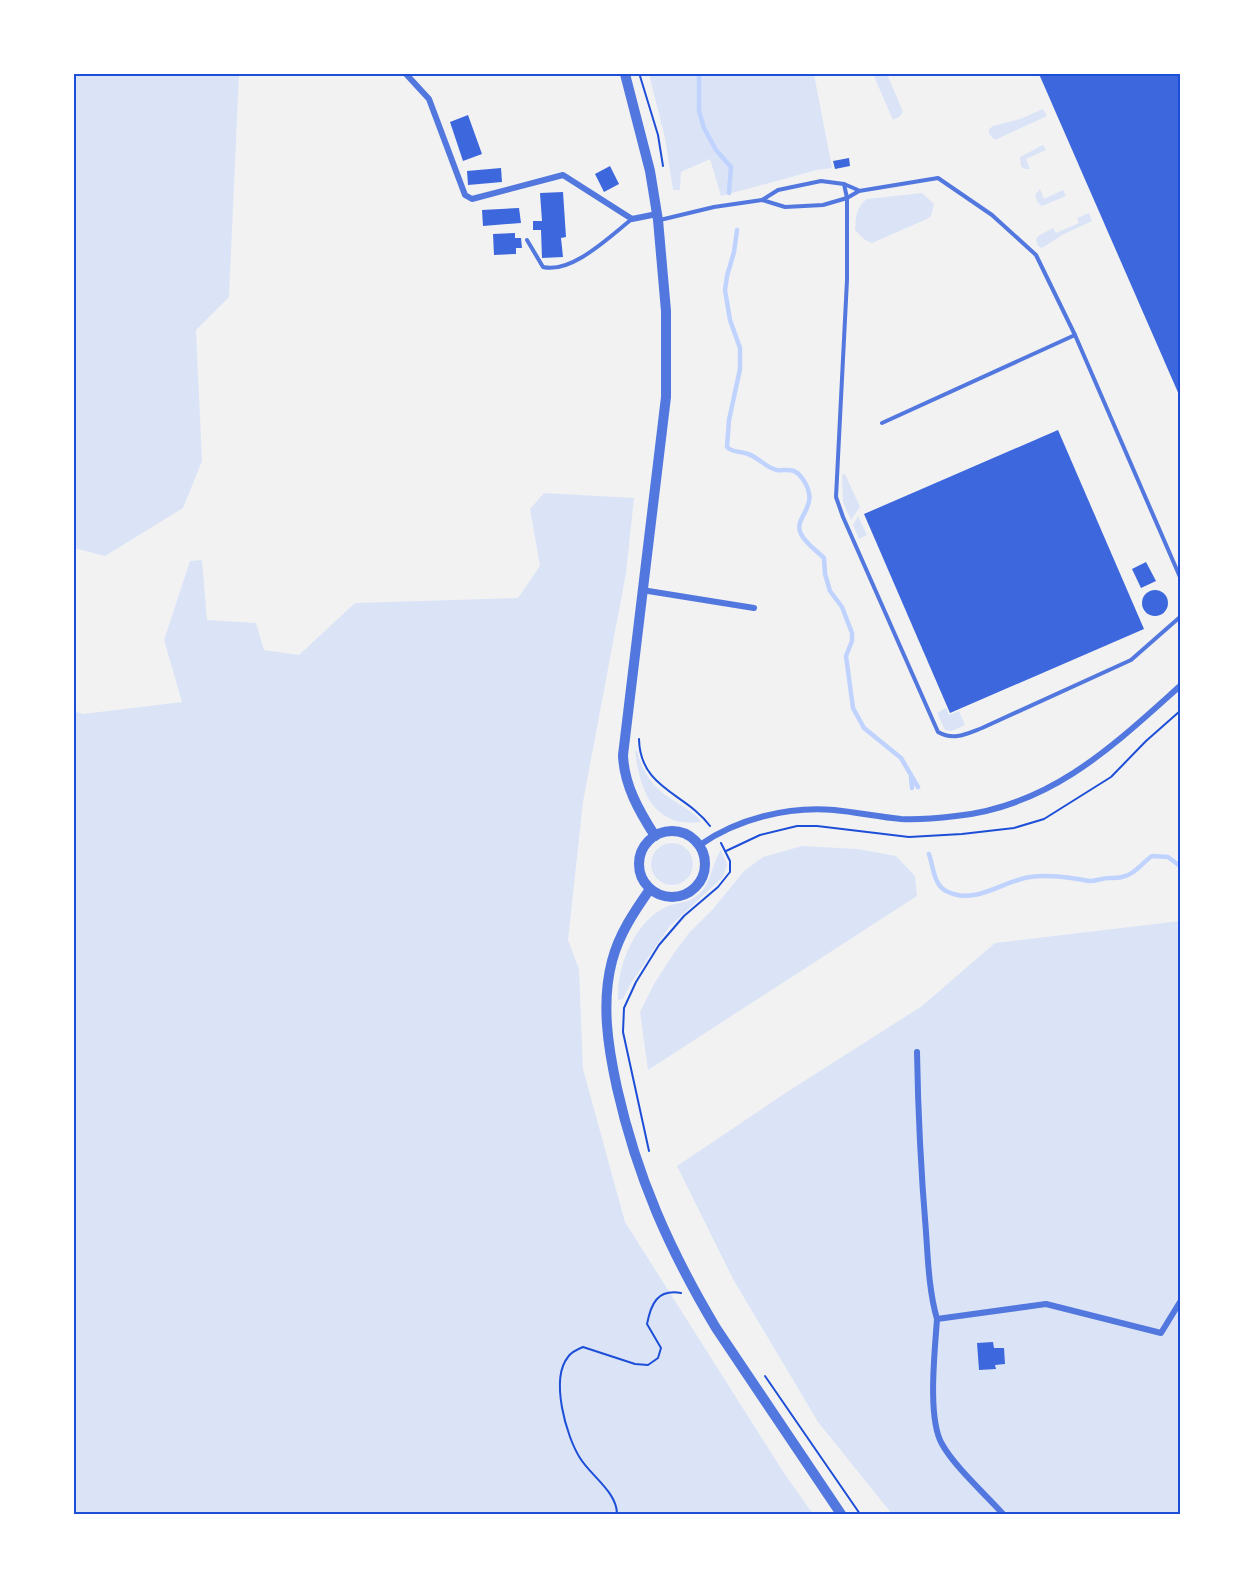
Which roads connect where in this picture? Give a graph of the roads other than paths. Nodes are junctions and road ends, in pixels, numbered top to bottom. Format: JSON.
{"nodes":[{"id":1,"x":406,"y":74,"type":"edge"},
{"id":2,"x":625,"y":74,"type":"edge"},
{"id":3,"x":844,"y":184,"type":"junction"},
{"id":4,"x":859,"y":190,"type":"junction"},
{"id":5,"x":847,"y":198,"type":"junction"},
{"id":6,"x":762,"y":200,"type":"junction"},
{"id":7,"x":658,"y":217,"type":"junction"},
{"id":8,"x":632,"y":219,"type":"junction"},
{"id":9,"x":528,"y":240,"type":"dead end"},
{"id":10,"x":1075,"y":335,"type":"junction"},
{"id":11,"x":882,"y":423,"type":"dead end"},
{"id":12,"x":1180,"y":576,"type":"edge"},
{"id":13,"x":642,"y":590,"type":"junction"},
{"id":14,"x":754,"y":608,"type":"dead end"},
{"id":15,"x":1180,"y":617,"type":"edge"},
{"id":16,"x":1179,"y":624,"type":"edge"},
{"id":17,"x":1180,"y":686,"type":"edge"},
{"id":18,"x":655,"y":836,"type":"junction"},
{"id":19,"x":700,"y":845,"type":"junction"},
{"id":20,"x":650,"y":889,"type":"junction"},
{"id":21,"x":917,"y":1052,"type":"dead end"},
{"id":22,"x":1180,"y":1302,"type":"edge"},
{"id":23,"x":937,"y":1319,"type":"junction"},
{"id":24,"x":841,"y":1515,"type":"edge"},
{"id":25,"x":1003,"y":1515,"type":"edge"}],
"edges":[{"from":1,"to":8,"type":"street"},
{"from":2,"to":7,"type":"street"},
{"from":3,"to":4,"type":"lane"},
{"from":3,"to":5,"type":"lane"},
{"from":3,"to":6,"type":"lane"},
{"from":4,"to":5,"type":"lane"},
{"from":4,"to":10,"type":"lane"},
{"from":5,"to":6,"type":"lane"},
{"from":5,"to":16,"type":"lane"},
{"from":6,"to":7,"type":"lane"},
{"from":7,"to":8,"type":"street"},
{"from":7,"to":13,"type":"street"},
{"from":8,"to":9,"type":"lane"},
{"from":10,"to":11,"type":"lane"},
{"from":10,"to":12,"type":"lane"},
{"from":13,"to":14,"type":"street"},
{"from":13,"to":18,"type":"street"},
{"from":15,"to":16,"type":"lane"},
{"from":17,"to":19,"type":"street"},
{"from":18,"to":19,"type":"street"},
{"from":18,"to":20,"type":"street"},
{"from":19,"to":20,"type":"street"},
{"from":20,"to":24,"type":"street"},
{"from":21,"to":23,"type":"street"},
{"from":22,"to":23,"type":"street"},
{"from":23,"to":25,"type":"street"}]}
